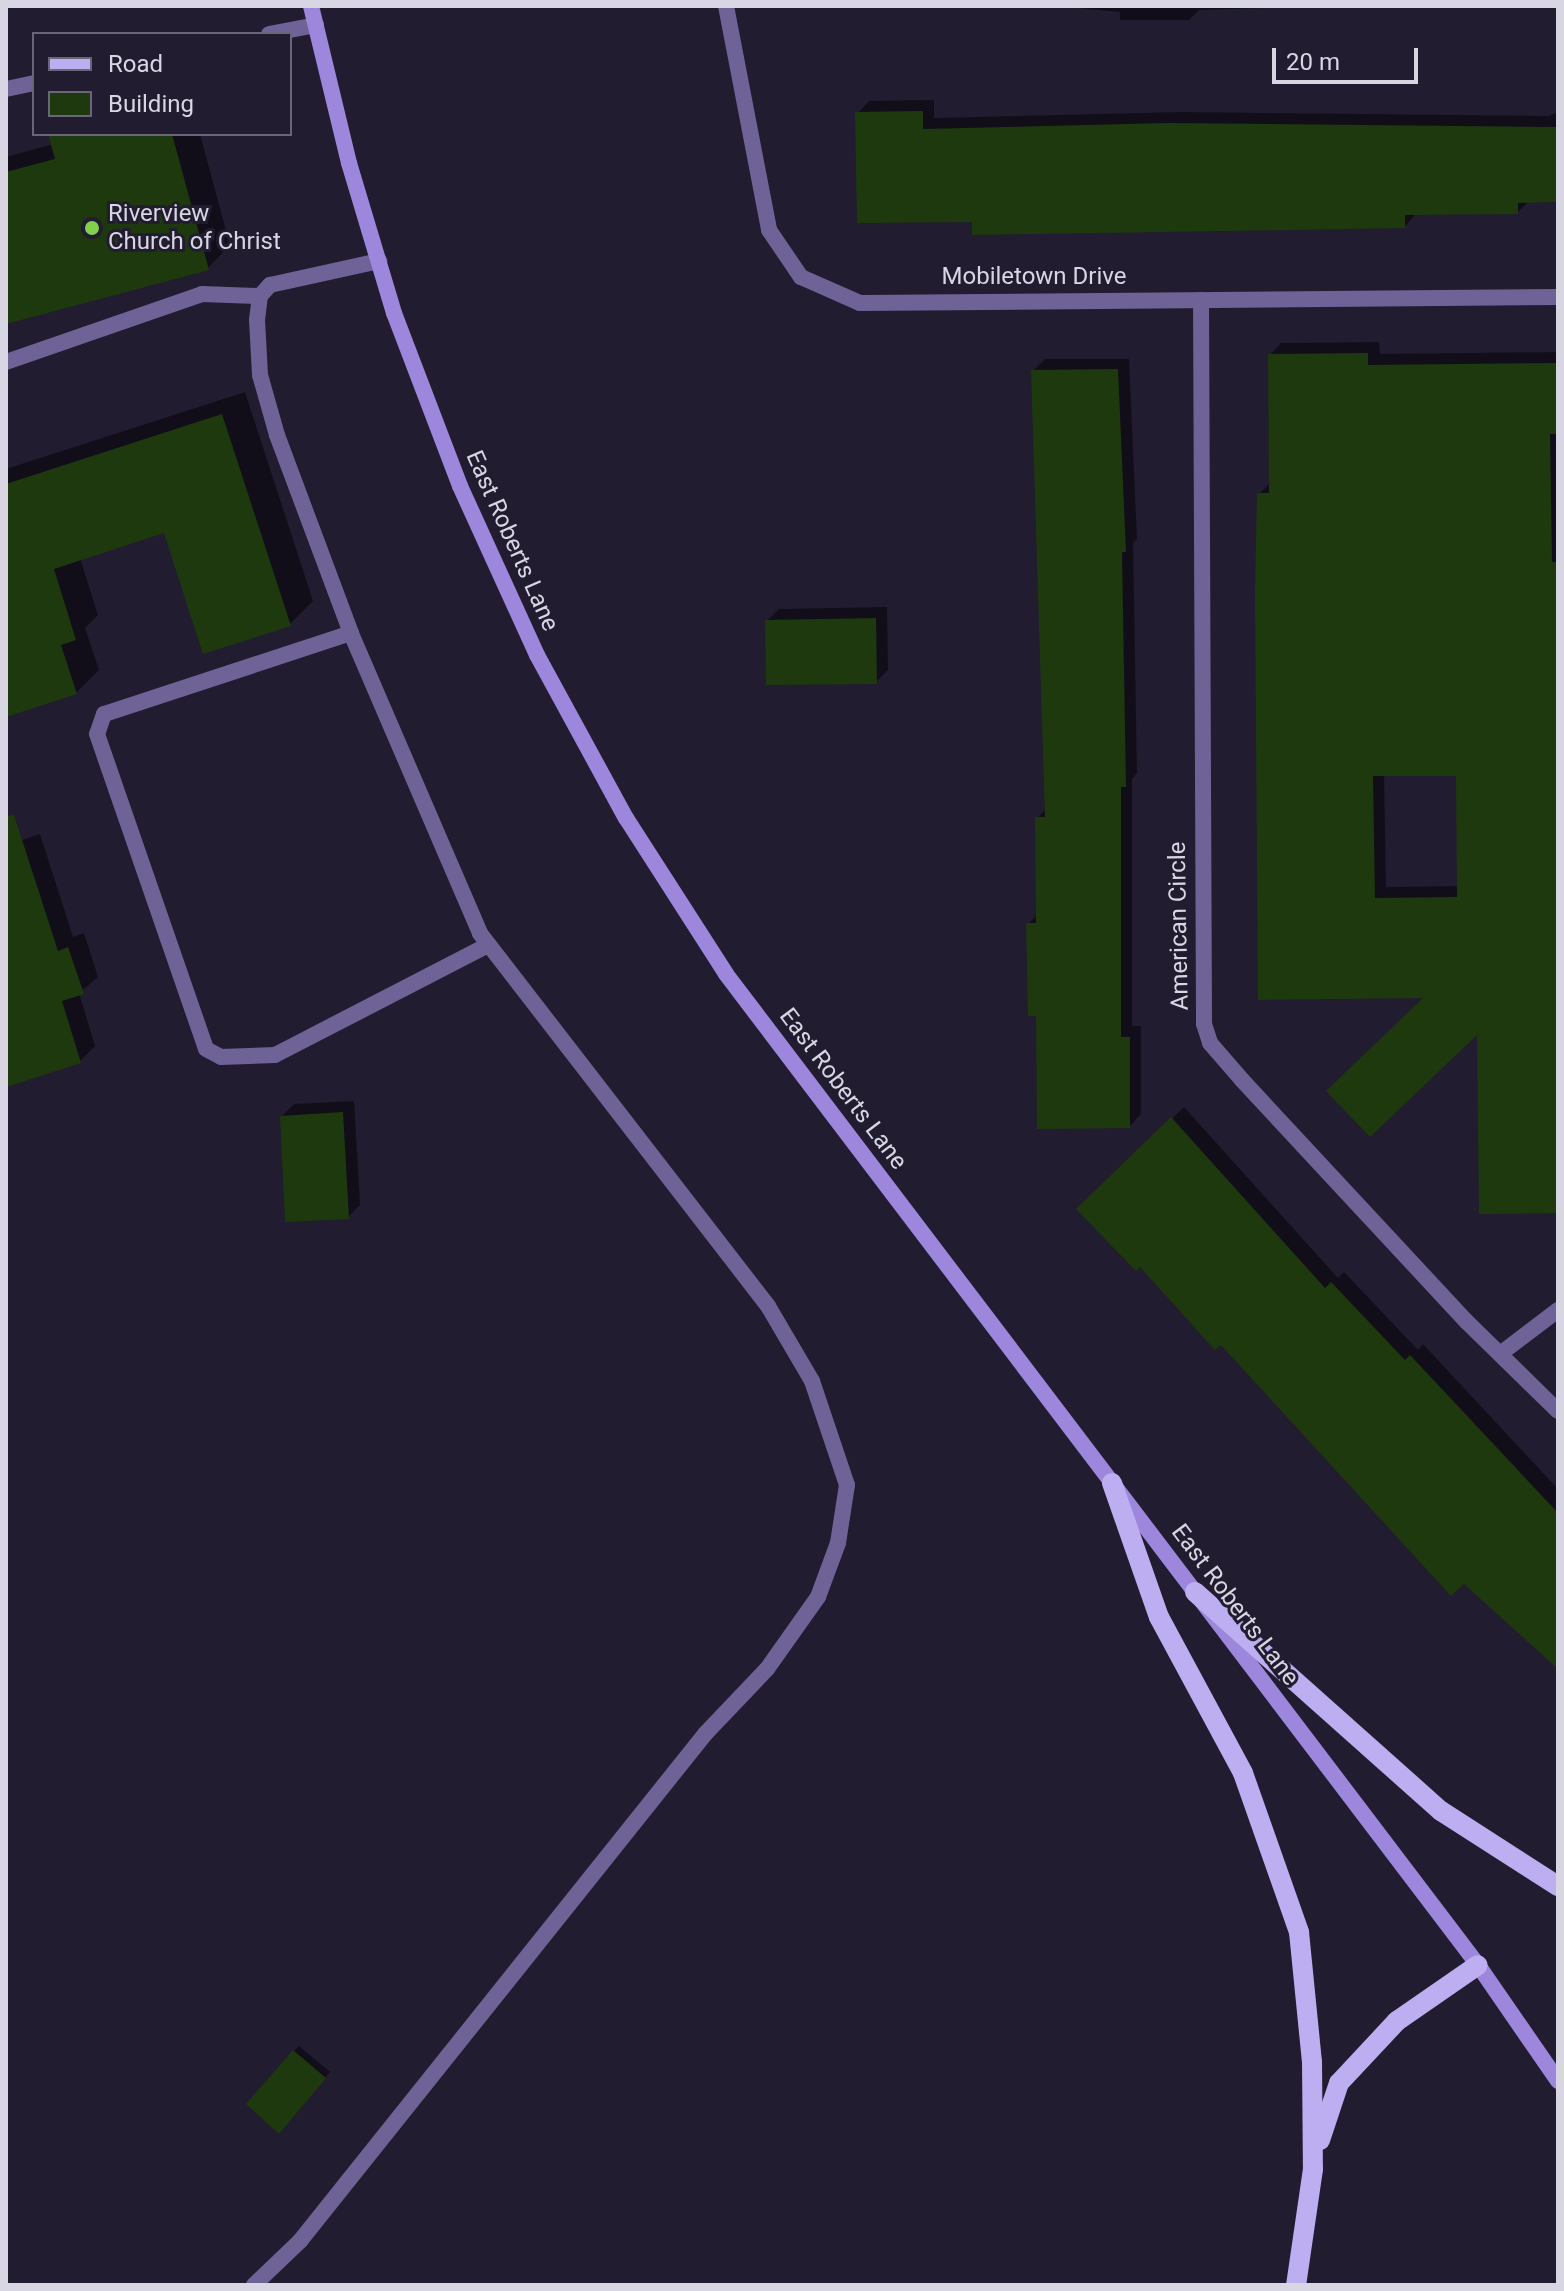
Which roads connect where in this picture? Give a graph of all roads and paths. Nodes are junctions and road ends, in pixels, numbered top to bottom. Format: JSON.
{"nodes":[{"id":1,"x":311,"y":6,"type":"edge"},
{"id":2,"x":726,"y":6,"type":"edge"},
{"id":3,"x":316,"y":25,"type":"junction"},
{"id":4,"x":279,"y":32,"type":"edge"},
{"id":5,"x":32,"y":83,"type":"edge"},
{"id":6,"x":6,"y":89,"type":"edge"},
{"id":7,"x":379,"y":261,"type":"junction"},
{"id":8,"x":260,"y":296,"type":"junction"},
{"id":9,"x":1558,"y":297,"type":"edge"},
{"id":10,"x":1201,"y":300,"type":"junction"},
{"id":11,"x":6,"y":362,"type":"edge"},
{"id":12,"x":351,"y":633,"type":"junction"},
{"id":13,"x":488,"y":945,"type":"junction"},
{"id":14,"x":1558,"y":1310,"type":"edge"},
{"id":15,"x":1500,"y":1354,"type":"junction"},
{"id":16,"x":1558,"y":1411,"type":"edge"},
{"id":17,"x":1112,"y":1483,"type":"junction"},
{"id":18,"x":1195,"y":1592,"type":"junction"},
{"id":19,"x":1558,"y":1886,"type":"edge"},
{"id":20,"x":1478,"y":1965,"type":"junction"},
{"id":21,"x":1558,"y":2081,"type":"edge"},
{"id":22,"x":1313,"y":2169,"type":"junction"},
{"id":23,"x":254,"y":2285,"type":"edge"},
{"id":24,"x":1296,"y":2285,"type":"edge"}],
"edges":[{"from":1,"to":3,"type":"main road","name":"East Roberts Lane"},
{"from":2,"to":10,"type":"street","name":"Mobiletown Drive"},
{"from":3,"to":4,"type":"street"},
{"from":3,"to":7,"type":"main road","name":"East Roberts Lane"},
{"from":5,"to":6,"type":"street"},
{"from":7,"to":8,"type":"street"},
{"from":7,"to":17,"type":"main road","name":"East Roberts Lane"},
{"from":8,"to":11,"type":"street"},
{"from":8,"to":12,"type":"street"},
{"from":9,"to":10,"type":"street","name":"Mobiletown Drive"},
{"from":10,"to":15,"type":"street","name":"American Circle"},
{"from":12,"to":13,"type":"street"},
{"from":12,"to":13,"type":"street"},
{"from":13,"to":23,"type":"street"},
{"from":14,"to":15,"type":"street"},
{"from":15,"to":16,"type":"street","name":"American Circle"},
{"from":17,"to":18,"type":"main road","name":"East Roberts Lane"},
{"from":17,"to":22,"type":"main road"},
{"from":18,"to":19,"type":"main road"},
{"from":18,"to":20,"type":"main road","name":"East Roberts Lane"},
{"from":20,"to":21,"type":"main road","name":"East Roberts Lane"},
{"from":20,"to":22,"type":"main road"},
{"from":22,"to":24,"type":"main road"}]}
